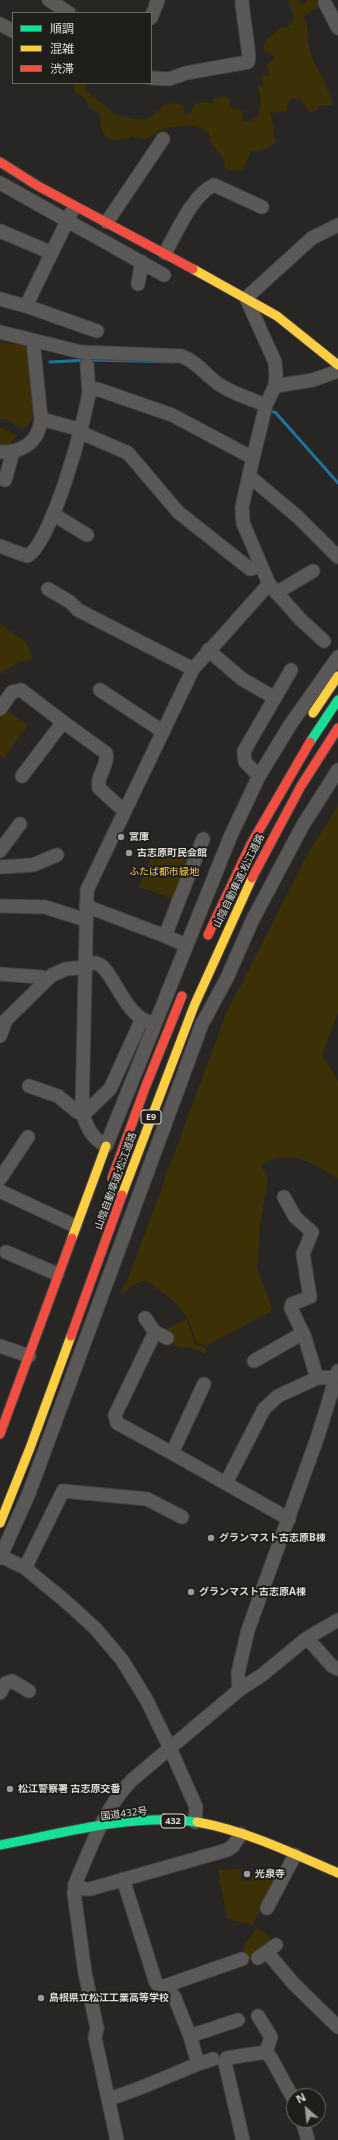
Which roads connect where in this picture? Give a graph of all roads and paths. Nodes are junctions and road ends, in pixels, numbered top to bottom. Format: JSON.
{"nodes":[{"id":1,"x":49,"y":0,"type":"edge"},
{"id":2,"x":158,"y":0,"type":"edge"},
{"id":3,"x":242,"y":0,"type":"edge"},
{"id":4,"x":325,"y":3,"type":"dead end"},
{"id":5,"x":67,"y":12,"type":"edge"},
{"id":6,"x":152,"y":15,"type":"edge"},
{"id":7,"x":0,"y":24,"type":"edge"},
{"id":8,"x":338,"y":28,"type":"edge"},
{"id":9,"x":12,"y":30,"type":"edge"},
{"id":10,"x":152,"y":78,"type":"edge"},
{"id":11,"x":163,"y":140,"type":"dead end"},
{"id":12,"x":0,"y":162,"type":"edge"},
{"id":13,"x":0,"y":183,"type":"edge"},
{"id":14,"x":75,"y":205,"type":"junction"},
{"id":15,"x":262,"y":207,"type":"dead end"},
{"id":16,"x":68,"y":220,"type":"junction"},
{"id":17,"x":107,"y":222,"type":"junction"},
{"id":18,"x":338,"y":224,"type":"edge"},
{"id":19,"x":0,"y":231,"type":"edge"},
{"id":20,"x":52,"y":253,"type":"junction"},
{"id":21,"x":165,"y":253,"type":"junction"},
{"id":22,"x":142,"y":262,"type":"junction"},
{"id":23,"x":164,"y":275,"type":"dead end"},
{"id":24,"x":138,"y":284,"type":"dead end"},
{"id":25,"x":246,"y":298,"type":"junction"},
{"id":26,"x":0,"y":299,"type":"edge"},
{"id":27,"x":26,"y":306,"type":"junction"},
{"id":28,"x":98,"y":331,"type":"dead end"},
{"id":29,"x":0,"y":332,"type":"edge"},
{"id":30,"x":34,"y":340,"type":"junction"},
{"id":31,"x":87,"y":365,"type":"dead end"},
{"id":32,"x":338,"y":365,"type":"edge"},
{"id":33,"x":338,"y":371,"type":"edge"},
{"id":34,"x":275,"y":386,"type":"junction"},
{"id":35,"x":89,"y":392,"type":"junction"},
{"id":36,"x":266,"y":405,"type":"junction"},
{"id":37,"x":41,"y":419,"type":"junction"},
{"id":38,"x":82,"y":430,"type":"junction"},
{"id":39,"x":6,"y":452,"type":"edge"},
{"id":40,"x":253,"y":458,"type":"junction"},
{"id":41,"x":249,"y":476,"type":"junction"},
{"id":42,"x":5,"y":480,"type":"dead end"},
{"id":43,"x":54,"y":514,"type":"junction"},
{"id":44,"x":87,"y":535,"type":"dead end"},
{"id":45,"x":0,"y":546,"type":"edge"},
{"id":46,"x":338,"y":557,"type":"edge"},
{"id":47,"x":260,"y":566,"type":"junction"},
{"id":48,"x":313,"y":571,"type":"dead end"},
{"id":49,"x":48,"y":589,"type":"dead end"},
{"id":50,"x":273,"y":589,"type":"junction"},
{"id":51,"x":324,"y":641,"type":"dead end"},
{"id":52,"x":208,"y":650,"type":"junction"},
{"id":53,"x":338,"y":657,"type":"edge"},
{"id":54,"x":193,"y":669,"type":"junction"},
{"id":55,"x":291,"y":670,"type":"dead end"},
{"id":56,"x":338,"y":676,"type":"edge"},
{"id":57,"x":100,"y":690,"type":"dead end"},
{"id":58,"x":275,"y":698,"type":"junction"},
{"id":59,"x":338,"y":700,"type":"edge"},
{"id":60,"x":0,"y":709,"type":"edge"},
{"id":61,"x":63,"y":722,"type":"junction"},
{"id":62,"x":306,"y":723,"type":"dead end"},
{"id":63,"x":338,"y":728,"type":"edge"},
{"id":64,"x":162,"y":731,"type":"junction"},
{"id":65,"x":338,"y":770,"type":"edge"},
{"id":66,"x":22,"y":776,"type":"dead end"},
{"id":67,"x":259,"y":776,"type":"junction"},
{"id":68,"x":124,"y":811,"type":"junction"},
{"id":69,"x":299,"y":812,"type":"dead end"},
{"id":70,"x":258,"y":813,"type":"dead end"},
{"id":71,"x":20,"y":824,"type":"dead end"},
{"id":72,"x":203,"y":839,"type":"dead end"},
{"id":73,"x":284,"y":840,"type":"dead end"},
{"id":74,"x":0,"y":851,"type":"edge"},
{"id":75,"x":57,"y":855,"type":"dead end"},
{"id":76,"x":0,"y":867,"type":"edge"},
{"id":77,"x":261,"y":882,"type":"dead end"},
{"id":78,"x":0,"y":906,"type":"edge"},
{"id":79,"x":86,"y":906,"type":"junction"},
{"id":80,"x":86,"y":920,"type":"junction"},
{"id":81,"x":213,"y":923,"type":"junction"},
{"id":82,"x":165,"y":936,"type":"junction"},
{"id":83,"x":204,"y":943,"type":"dead end"},
{"id":84,"x":186,"y":945,"type":"junction"},
{"id":85,"x":86,"y":965,"type":"junction"},
{"id":86,"x":0,"y":974,"type":"edge"},
{"id":87,"x":46,"y":979,"type":"junction"},
{"id":88,"x":184,"y":990,"type":"dead end"},
{"id":89,"x":196,"y":1001,"type":"junction"},
{"id":90,"x":142,"y":1019,"type":"junction"},
{"id":91,"x":3,"y":1020,"type":"edge"},
{"id":92,"x":155,"y":1024,"type":"junction"},
{"id":93,"x":0,"y":1036,"type":"edge"},
{"id":94,"x":28,"y":1086,"type":"dead end"},
{"id":95,"x":83,"y":1115,"type":"junction"},
{"id":96,"x":28,"y":1137,"type":"dead end"},
{"id":97,"x":106,"y":1146,"type":"junction"},
{"id":98,"x":0,"y":1178,"type":"edge"},
{"id":99,"x":111,"y":1184,"type":"dead end"},
{"id":100,"x":0,"y":1191,"type":"edge"},
{"id":101,"x":284,"y":1197,"type":"dead end"},
{"id":102,"x":75,"y":1226,"type":"junction"},
{"id":103,"x":2,"y":1255,"type":"edge"},
{"id":104,"x":58,"y":1274,"type":"junction"},
{"id":105,"x":145,"y":1318,"type":"dead end"},
{"id":106,"x":154,"y":1332,"type":"junction"},
{"id":107,"x":302,"y":1333,"type":"junction"},
{"id":108,"x":167,"y":1338,"type":"dead end"},
{"id":109,"x":0,"y":1346,"type":"edge"},
{"id":110,"x":29,"y":1356,"type":"junction"},
{"id":111,"x":254,"y":1361,"type":"dead end"},
{"id":112,"x":337,"y":1374,"type":"edge"},
{"id":113,"x":317,"y":1378,"type":"junction"},
{"id":114,"x":204,"y":1384,"type":"dead end"},
{"id":115,"x":0,"y":1434,"type":"edge"},
{"id":116,"x":172,"y":1453,"type":"junction"},
{"id":117,"x":226,"y":1483,"type":"junction"},
{"id":118,"x":182,"y":1517,"type":"dead end"},
{"id":119,"x":289,"y":1519,"type":"junction"},
{"id":120,"x":0,"y":1523,"type":"edge"},
{"id":121,"x":1,"y":1557,"type":"edge"},
{"id":122,"x":25,"y":1568,"type":"junction"},
{"id":123,"x":338,"y":1620,"type":"edge"},
{"id":124,"x":307,"y":1638,"type":"junction"},
{"id":125,"x":338,"y":1669,"type":"edge"},
{"id":126,"x":239,"y":1690,"type":"junction"},
{"id":127,"x":29,"y":1691,"type":"dead end"},
{"id":128,"x":0,"y":1693,"type":"edge"},
{"id":129,"x":170,"y":1748,"type":"junction"},
{"id":130,"x":195,"y":1822,"type":"junction"},
{"id":131,"x":100,"y":1827,"type":"junction"},
{"id":132,"x":241,"y":1834,"type":"junction"},
{"id":133,"x":0,"y":1845,"type":"edge"},
{"id":134,"x":295,"y":1855,"type":"junction"},
{"id":135,"x":338,"y":1873,"type":"edge"},
{"id":136,"x":123,"y":1879,"type":"junction"},
{"id":137,"x":75,"y":1884,"type":"junction"},
{"id":138,"x":267,"y":1908,"type":"dead end"},
{"id":139,"x":267,"y":1952,"type":"dead end"},
{"id":140,"x":242,"y":1959,"type":"dead end"},
{"id":141,"x":162,"y":1987,"type":"junction"},
{"id":142,"x":258,"y":2016,"type":"dead end"},
{"id":143,"x":238,"y":2020,"type":"dead end"},
{"id":144,"x":338,"y":2028,"type":"edge"},
{"id":145,"x":190,"y":2036,"type":"junction"},
{"id":146,"x":266,"y":2052,"type":"junction"},
{"id":147,"x":214,"y":2059,"type":"dead end"},
{"id":148,"x":198,"y":2064,"type":"junction"},
{"id":149,"x":287,"y":2088,"type":"edge"},
{"id":150,"x":108,"y":2099,"type":"junction"},
{"id":151,"x":304,"y":2128,"type":"edge"},
{"id":152,"x":117,"y":2140,"type":"edge"},
{"id":153,"x":243,"y":2140,"type":"edge"},
{"id":154,"x":308,"y":2140,"type":"edge"}],
"edges":[{"from":1,"to":5,"type":"street"},
{"from":2,"to":6,"type":"street"},
{"from":3,"to":10,"type":"street"},
{"from":4,"to":8,"type":"street"},
{"from":7,"to":9,"type":"street"},
{"from":11,"to":17,"type":"street"},
{"from":12,"to":14,"type":"main road"},
{"from":13,"to":16,"type":"street"},
{"from":14,"to":16,"type":"street"},
{"from":14,"to":17,"type":"main road"},
{"from":15,"to":21,"type":"street"},
{"from":16,"to":20,"type":"street"},
{"from":16,"to":22,"type":"street"},
{"from":17,"to":21,"type":"main road"},
{"from":18,"to":25,"type":"street"},
{"from":19,"to":20,"type":"street"},
{"from":20,"to":27,"type":"street"},
{"from":21,"to":25,"type":"main road"},
{"from":22,"to":23,"type":"street"},
{"from":22,"to":24,"type":"street"},
{"from":25,"to":32,"type":"main road"},
{"from":25,"to":34,"type":"street"},
{"from":26,"to":27,"type":"street"},
{"from":27,"to":28,"type":"street"},
{"from":29,"to":30,"type":"street"},
{"from":30,"to":36,"type":"street"},
{"from":30,"to":37,"type":"street"},
{"from":31,"to":35,"type":"street"},
{"from":33,"to":34,"type":"street"},
{"from":34,"to":36,"type":"street"},
{"from":35,"to":38,"type":"street"},
{"from":35,"to":40,"type":"street"},
{"from":36,"to":40,"type":"street"},
{"from":37,"to":38,"type":"street"},
{"from":37,"to":39,"type":"street"},
{"from":38,"to":43,"type":"street"},
{"from":38,"to":47,"type":"street"},
{"from":39,"to":42,"type":"street"},
{"from":40,"to":41,"type":"street"},
{"from":41,"to":46,"type":"street"},
{"from":41,"to":47,"type":"street"},
{"from":43,"to":44,"type":"street"},
{"from":43,"to":45,"type":"street"},
{"from":47,"to":50,"type":"street"},
{"from":48,"to":50,"type":"street"},
{"from":49,"to":54,"type":"street"},
{"from":50,"to":51,"type":"street"},
{"from":50,"to":52,"type":"street"},
{"from":52,"to":54,"type":"street"},
{"from":52,"to":58,"type":"street"},
{"from":53,"to":67,"type":"street"},
{"from":54,"to":64,"type":"street"},
{"from":55,"to":58,"type":"street"},
{"from":56,"to":62,"type":"main road"},
{"from":57,"to":64,"type":"street"},
{"from":58,"to":67,"type":"street"},
{"from":59,"to":81,"type":"main road","name":"山陰自動車道;松江道路"},
{"from":60,"to":61,"type":"street"},
{"from":61,"to":66,"type":"street"},
{"from":61,"to":68,"type":"street"},
{"from":63,"to":89,"type":"main road","name":"山陰自動車道;松江道路","number":"E9"},
{"from":64,"to":68,"type":"street"},
{"from":65,"to":121,"type":"street"},
{"from":67,"to":84,"type":"street"},
{"from":68,"to":79,"type":"street"},
{"from":69,"to":73,"type":"main road"},
{"from":70,"to":81,"type":"main road"},
{"from":71,"to":74,"type":"street"},
{"from":72,"to":82,"type":"street"},
{"from":75,"to":76,"type":"street"},
{"from":77,"to":89,"type":"main road"},
{"from":78,"to":80,"type":"street"},
{"from":79,"to":80,"type":"street"},
{"from":79,"to":82,"type":"street"},
{"from":80,"to":85,"type":"street"},
{"from":81,"to":83,"type":"main road","name":"山陰自動車道;松江道路"},
{"from":82,"to":84,"type":"street"},
{"from":84,"to":92,"type":"street"},
{"from":85,"to":87,"type":"street"},
{"from":85,"to":90,"type":"street"},
{"from":85,"to":95,"type":"street"},
{"from":86,"to":87,"type":"street"},
{"from":87,"to":91,"type":"street"},
{"from":88,"to":99,"type":"main road","name":"山陰自動車道;松江道路","number":"E9"},
{"from":89,"to":120,"type":"main road","name":"山陰自動車道;松江道路","number":"E9"},
{"from":90,"to":92,"type":"street"},
{"from":90,"to":95,"type":"street"},
{"from":91,"to":93,"type":"street"},
{"from":92,"to":97,"type":"street"},
{"from":94,"to":95,"type":"street"},
{"from":95,"to":97,"type":"street"},
{"from":96,"to":98,"type":"street"},
{"from":97,"to":102,"type":"main road"},
{"from":100,"to":102,"type":"street"},
{"from":101,"to":107,"type":"street"},
{"from":102,"to":104,"type":"main road"},
{"from":103,"to":104,"type":"street"},
{"from":104,"to":110,"type":"main road"},
{"from":105,"to":106,"type":"street"},
{"from":106,"to":108,"type":"street"},
{"from":106,"to":116,"type":"street"},
{"from":107,"to":111,"type":"street"},
{"from":107,"to":113,"type":"street"},
{"from":109,"to":110,"type":"street"},
{"from":110,"to":115,"type":"main road"},
{"from":112,"to":113,"type":"street"},
{"from":112,"to":119,"type":"street"},
{"from":113,"to":117,"type":"street"},
{"from":114,"to":116,"type":"street"},
{"from":116,"to":117,"type":"street"},
{"from":117,"to":119,"type":"street"},
{"from":118,"to":122,"type":"street"},
{"from":119,"to":126,"type":"street"},
{"from":121,"to":122,"type":"street"},
{"from":122,"to":129,"type":"street"},
{"from":123,"to":124,"type":"street"},
{"from":124,"to":125,"type":"street"},
{"from":124,"to":126,"type":"street"},
{"from":126,"to":129,"type":"street"},
{"from":127,"to":128,"type":"street"},
{"from":129,"to":130,"type":"street"},
{"from":129,"to":131,"type":"street"},
{"from":130,"to":131,"type":"main road","name":"国道432号","number":"432"},
{"from":130,"to":132,"type":"main road","name":"国道432号","number":"432"},
{"from":131,"to":133,"type":"main road","name":"国道432号","number":"432"},
{"from":131,"to":137,"type":"street"},
{"from":132,"to":134,"type":"main road","name":"国道432号","number":"432"},
{"from":132,"to":136,"type":"street"},
{"from":134,"to":135,"type":"main road","name":"国道432号","number":"432"},
{"from":134,"to":138,"type":"street"},
{"from":136,"to":137,"type":"street"},
{"from":136,"to":141,"type":"street"},
{"from":137,"to":150,"type":"street"},
{"from":139,"to":144,"type":"street"},
{"from":140,"to":141,"type":"street"},
{"from":141,"to":145,"type":"street"},
{"from":142,"to":146,"type":"street"},
{"from":143,"to":145,"type":"street"},
{"from":145,"to":148,"type":"street"},
{"from":146,"to":149,"type":"street"},
{"from":146,"to":153,"type":"street"},
{"from":147,"to":148,"type":"street"},
{"from":148,"to":150,"type":"street"},
{"from":150,"to":152,"type":"street"},
{"from":151,"to":154,"type":"street"}]}
